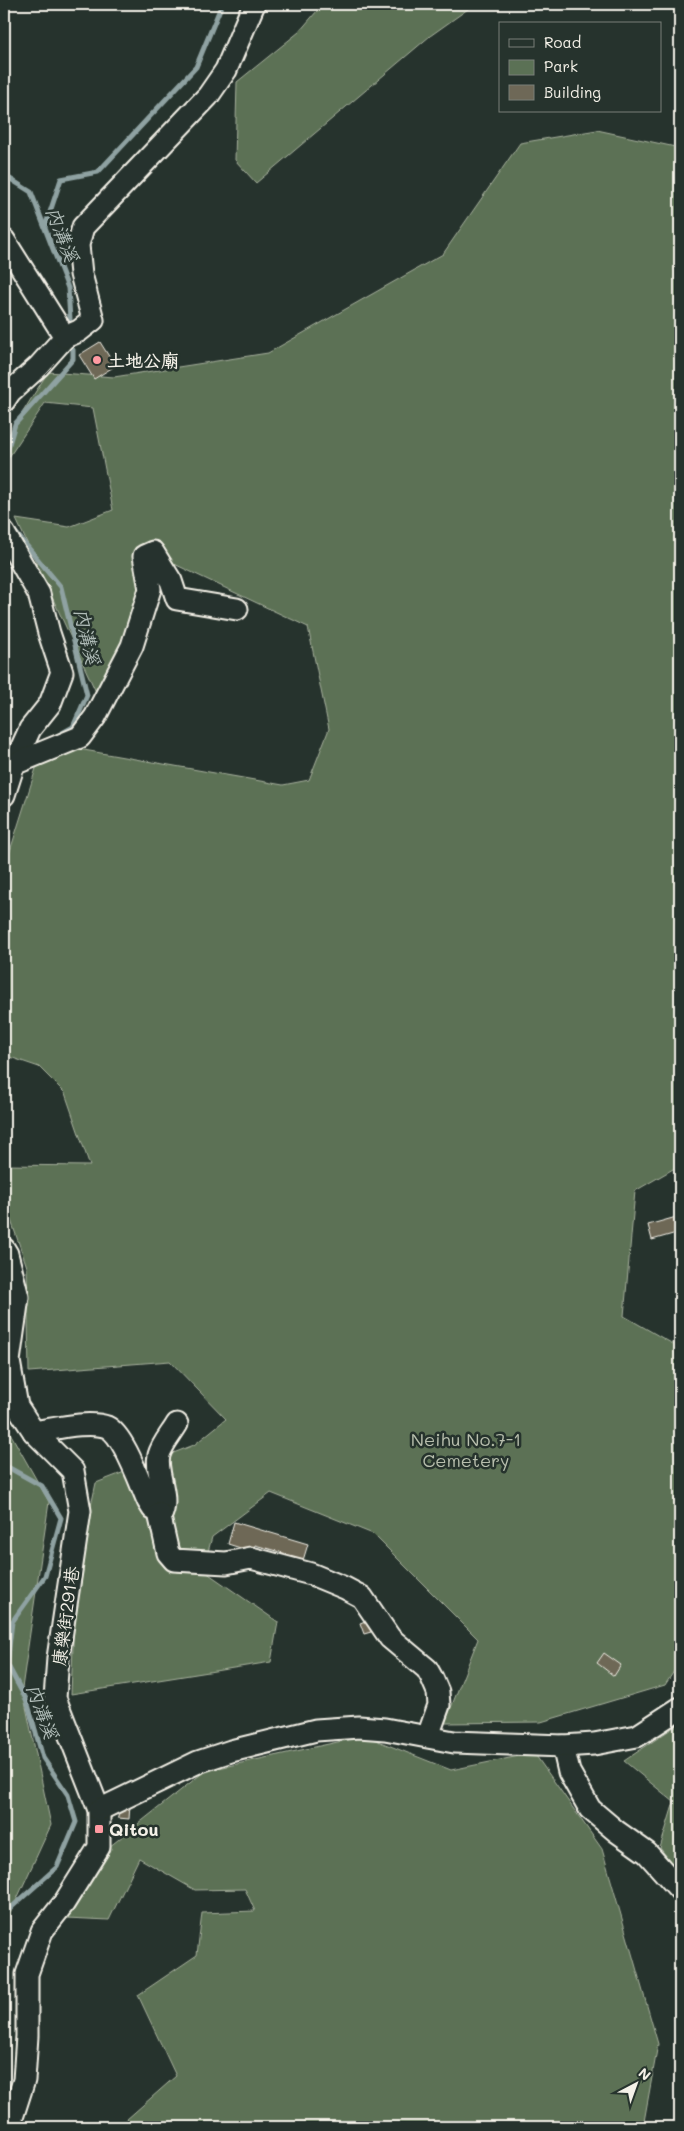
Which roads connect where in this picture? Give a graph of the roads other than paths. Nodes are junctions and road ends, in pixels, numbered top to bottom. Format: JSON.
{"nodes":[{"id":1,"x":254,"y":4,"type":"edge"},
{"id":2,"x":4,"y":240,"type":"edge"},
{"id":3,"x":65,"y":338,"type":"junction"},
{"id":4,"x":4,"y":401,"type":"edge"},
{"id":5,"x":4,"y":534,"type":"edge"},
{"id":6,"x":237,"y":609,"type":"dead end"},
{"id":7,"x":14,"y":764,"type":"junction"},
{"id":8,"x":4,"y":795,"type":"edge"},
{"id":9,"x":4,"y":1249,"type":"edge"},
{"id":10,"x":177,"y":1424,"type":"dead end"},
{"id":11,"x":34,"y":1432,"type":"junction"},
{"id":12,"x":159,"y":1513,"type":"junction"},
{"id":13,"x":680,"y":1708,"type":"edge"},
{"id":14,"x":428,"y":1736,"type":"junction"},
{"id":15,"x":563,"y":1746,"type":"junction"},
{"id":16,"x":99,"y":1810,"type":"junction"},
{"id":17,"x":680,"y":1890,"type":"edge"},
{"id":18,"x":9,"y":2127,"type":"edge"}],
"edges":[{"from":1,"to":3,"type":"street"},
{"from":2,"to":3,"type":"street"},
{"from":3,"to":4,"type":"street"},
{"from":5,"to":7,"type":"street"},
{"from":6,"to":7,"type":"street"},
{"from":7,"to":8,"type":"street"},
{"from":9,"to":11,"type":"street","name":"康樂街291巷"},
{"from":10,"to":12,"type":"street"},
{"from":11,"to":12,"type":"street"},
{"from":11,"to":16,"type":"street","name":"康樂街291巷"},
{"from":12,"to":14,"type":"street"},
{"from":13,"to":15,"type":"street"},
{"from":14,"to":15,"type":"street"},
{"from":14,"to":16,"type":"street"},
{"from":15,"to":17,"type":"street"},
{"from":16,"to":18,"type":"street","name":"康樂街291巷"}]}
